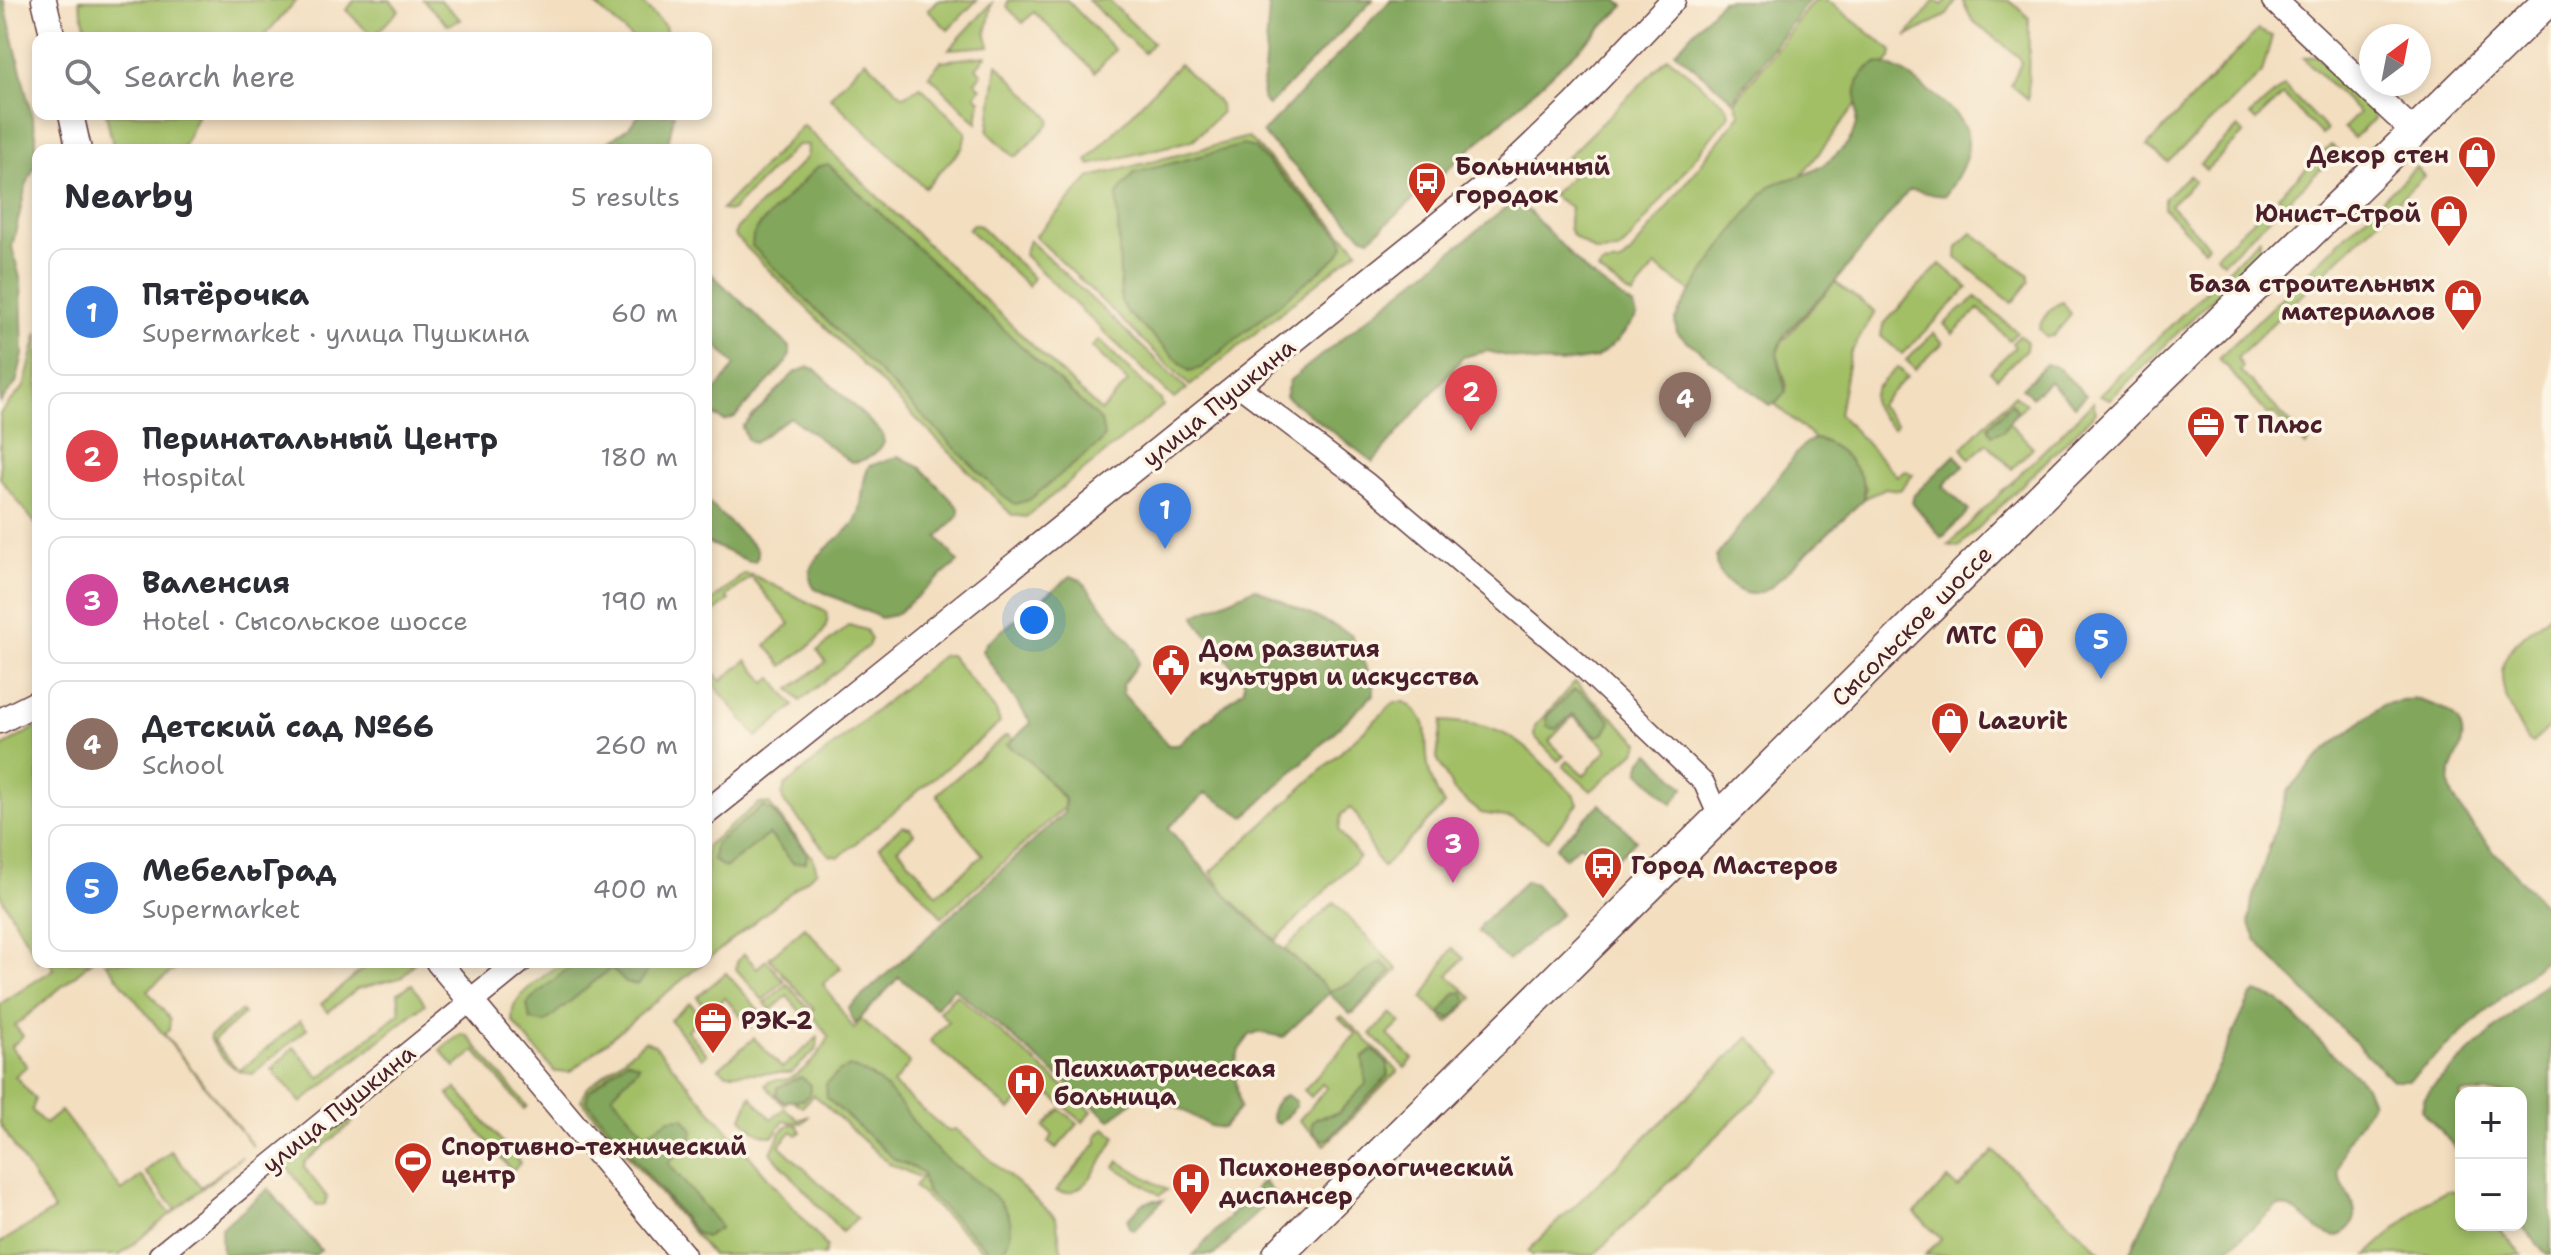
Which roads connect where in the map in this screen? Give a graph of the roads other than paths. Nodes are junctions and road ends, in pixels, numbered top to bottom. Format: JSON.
{"nodes":[{"id":1,"x":44,"y":0,"type":"edge"},
{"id":2,"x":1673,"y":0,"type":"edge"},
{"id":3,"x":2274,"y":0,"type":"edge"},
{"id":4,"x":2549,"y":0,"type":"edge"},
{"id":5,"x":52,"y":32,"type":"edge"},
{"id":6,"x":72,"y":120,"type":"edge"},
{"id":7,"x":2413,"y":131,"type":"junction"},
{"id":8,"x":78,"y":144,"type":"edge"},
{"id":9,"x":1240,"y":387,"type":"junction"},
{"id":10,"x":32,"y":705,"type":"edge"},
{"id":11,"x":0,"y":721,"type":"edge"},
{"id":12,"x":712,"y":808,"type":"edge"},
{"id":13,"x":1719,"y":817,"type":"junction"},
{"id":14,"x":443,"y":968,"type":"edge"},
{"id":15,"x":512,"y":968,"type":"edge"},
{"id":16,"x":471,"y":1001,"type":"junction"},
{"id":17,"x":159,"y":1255,"type":"edge"},
{"id":18,"x":683,"y":1255,"type":"edge"},
{"id":19,"x":1278,"y":1255,"type":"edge"}],
"edges":[{"from":1,"to":5,"type":"street"},
{"from":2,"to":9,"type":"street","name":"улица Пушкина"},
{"from":3,"to":7,"type":"street"},
{"from":4,"to":7,"type":"main road","name":"Сысольское шоссе"},
{"from":6,"to":8,"type":"street"},
{"from":7,"to":13,"type":"main road","name":"Сысольское шоссе"},
{"from":9,"to":12,"type":"street","name":"улица Пушкина"},
{"from":9,"to":13,"type":"street"},
{"from":10,"to":11,"type":"street"},
{"from":13,"to":19,"type":"main road","name":"Сысольское шоссе"},
{"from":14,"to":16,"type":"street"},
{"from":15,"to":16,"type":"street","name":"улица Пушкина"},
{"from":16,"to":17,"type":"street","name":"улица Пушкина"},
{"from":16,"to":18,"type":"street"}]}
